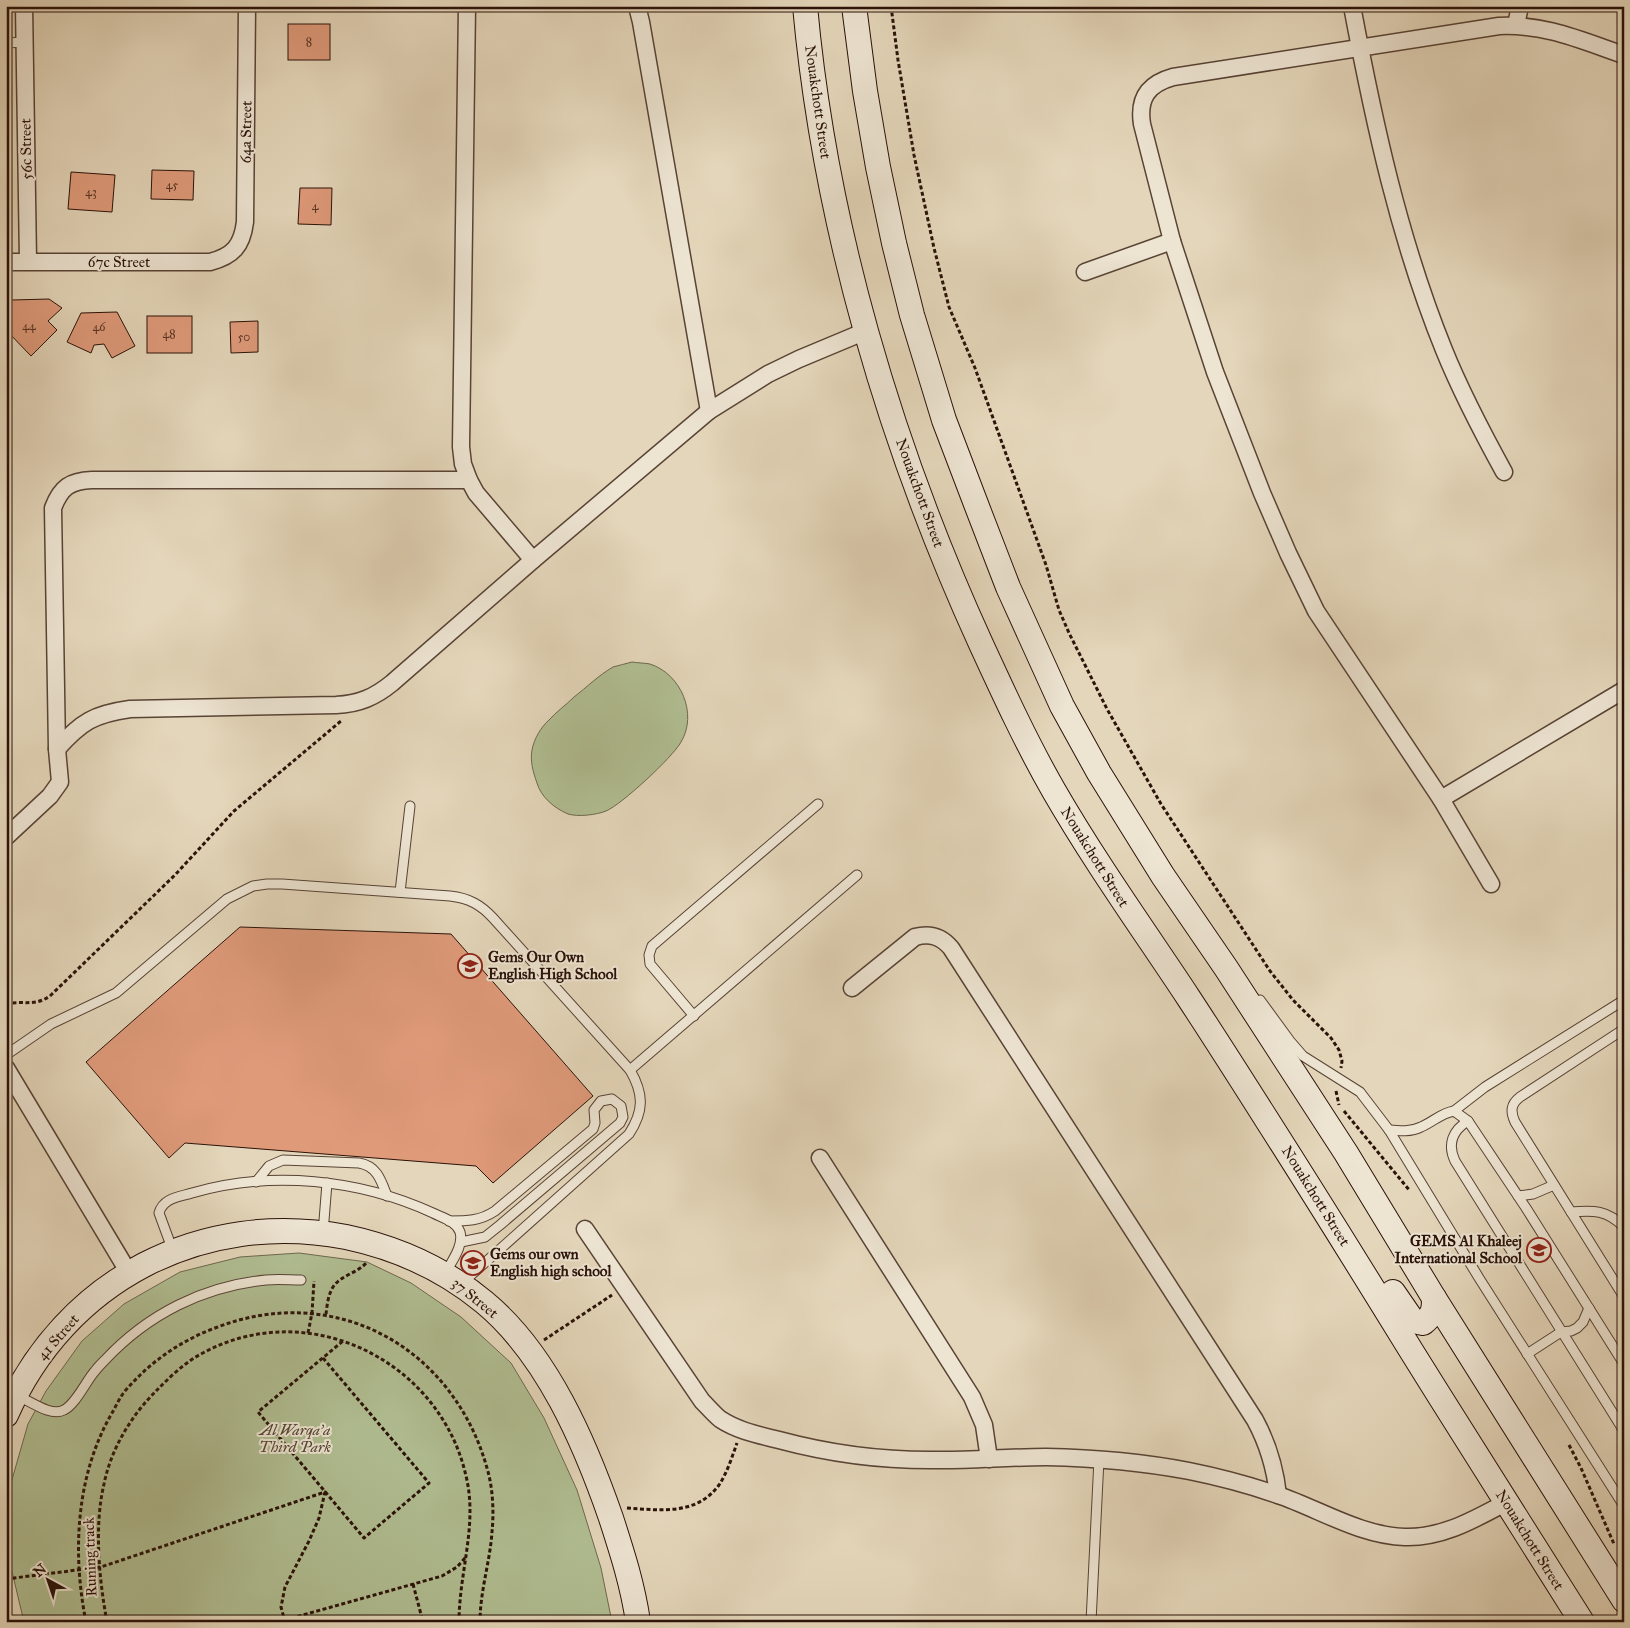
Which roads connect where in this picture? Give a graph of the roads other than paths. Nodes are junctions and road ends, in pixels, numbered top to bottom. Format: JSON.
{"nodes":[{"id":1,"x":24,"y":6,"type":"edge"},
{"id":2,"x":247,"y":6,"type":"edge"},
{"id":3,"x":467,"y":6,"type":"edge"},
{"id":4,"x":637,"y":6,"type":"edge"},
{"id":5,"x":805,"y":6,"type":"edge"},
{"id":6,"x":854,"y":6,"type":"edge"},
{"id":7,"x":1352,"y":6,"type":"edge"},
{"id":8,"x":1520,"y":6,"type":"edge"},
{"id":9,"x":1516,"y":25,"type":"junction"},
{"id":10,"x":24,"y":42,"type":"junction"},
{"id":11,"x":6,"y":43,"type":"edge"},
{"id":12,"x":1360,"y":47,"type":"junction"},
{"id":13,"x":1624,"y":55,"type":"edge"},
{"id":14,"x":1172,"y":241,"type":"junction"},
{"id":15,"x":230,"y":254,"type":"joint"},
{"id":16,"x":6,"y":262,"type":"edge"},
{"id":17,"x":28,"y":262,"type":"junction"},
{"id":18,"x":1085,"y":272,"type":"dead end"},
{"id":19,"x":866,"y":331,"type":"junction"},
{"id":20,"x":708,"y":411,"type":"junction"},
{"id":21,"x":1504,"y":472,"type":"dead end"},
{"id":22,"x":469,"y":480,"type":"junction"},
{"id":23,"x":533,"y":560,"type":"junction"},
{"id":24,"x":1624,"y":690,"type":"edge"},
{"id":25,"x":57,"y":749,"type":"junction"},
{"id":26,"x":1089,"y":755,"type":"junction"},
{"id":27,"x":1440,"y":799,"type":"junction"},
{"id":28,"x":818,"y":804,"type":"dead end"},
{"id":29,"x":410,"y":806,"type":"dead end"},
{"id":30,"x":1133,"y":810,"type":"dead end"},
{"id":31,"x":6,"y":836,"type":"edge"},
{"id":32,"x":857,"y":875,"type":"dead end"},
{"id":33,"x":1491,"y":884,"type":"dead end"},
{"id":34,"x":400,"y":892,"type":"junction"},
{"id":35,"x":852,"y":988,"type":"dead end"},
{"id":36,"x":1254,"y":991,"type":"dead end"},
{"id":37,"x":1624,"y":1000,"type":"edge"},
{"id":38,"x":694,"y":1016,"type":"junction"},
{"id":39,"x":1624,"y":1029,"type":"edge"},
{"id":40,"x":6,"y":1055,"type":"edge"},
{"id":41,"x":6,"y":1068,"type":"edge"},
{"id":42,"x":630,"y":1070,"type":"junction"},
{"id":43,"x":1454,"y":1111,"type":"junction"},
{"id":44,"x":1468,"y":1121,"type":"junction"},
{"id":45,"x":1389,"y":1130,"type":"junction"},
{"id":46,"x":820,"y":1158,"type":"dead end"},
{"id":47,"x":1306,"y":1180,"type":"junction"},
{"id":48,"x":256,"y":1182,"type":"junction"},
{"id":49,"x":327,"y":1183,"type":"junction"},
{"id":50,"x":1554,"y":1185,"type":"junction"},
{"id":51,"x":387,"y":1196,"type":"junction"},
{"id":52,"x":1518,"y":1196,"type":"junction"},
{"id":53,"x":1571,"y":1212,"type":"junction"},
{"id":54,"x":450,"y":1221,"type":"junction"},
{"id":55,"x":1624,"y":1227,"type":"edge"},
{"id":56,"x":585,"y":1229,"type":"dead end"},
{"id":57,"x":323,"y":1233,"type":"junction"},
{"id":58,"x":460,"y":1242,"type":"junction"},
{"id":59,"x":174,"y":1251,"type":"junction"},
{"id":60,"x":128,"y":1273,"type":"junction"},
{"id":61,"x":453,"y":1279,"type":"junction"},
{"id":62,"x":301,"y":1280,"type":"road end"},
{"id":63,"x":1624,"y":1297,"type":"edge"},
{"id":64,"x":1434,"y":1298,"type":"junction"},
{"id":65,"x":1589,"y":1308,"type":"junction"},
{"id":66,"x":1561,"y":1332,"type":"junction"},
{"id":67,"x":1527,"y":1354,"type":"junction"},
{"id":68,"x":1624,"y":1364,"type":"edge"},
{"id":69,"x":11,"y":1405,"type":"edge"},
{"id":70,"x":1624,"y":1431,"type":"edge"},
{"id":71,"x":989,"y":1459,"type":"junction"},
{"id":72,"x":1099,"y":1459,"type":"junction"},
{"id":73,"x":1278,"y":1495,"type":"junction"},
{"id":74,"x":1507,"y":1502,"type":"junction"},
{"id":75,"x":1624,"y":1506,"type":"edge"},
{"id":76,"x":1624,"y":1600,"type":"edge"},
{"id":77,"x":638,"y":1622,"type":"edge"},
{"id":78,"x":1091,"y":1622,"type":"edge"},
{"id":79,"x":1582,"y":1622,"type":"edge"}],
"edges":[{"from":1,"to":10,"type":"street","name":"56c Street"},
{"from":2,"to":15,"type":"street","name":"64a Street"},
{"from":3,"to":22,"type":"street"},
{"from":4,"to":20,"type":"street"},
{"from":5,"to":19,"type":"street","name":"Nouakchott Street"},
{"from":6,"to":26,"type":"street"},
{"from":7,"to":12,"type":"street"},
{"from":8,"to":9,"type":"street"},
{"from":9,"to":12,"type":"street"},
{"from":9,"to":13,"type":"street"},
{"from":10,"to":11,"type":"lane"},
{"from":10,"to":17,"type":"street","name":"56c Street"},
{"from":12,"to":14,"type":"street"},
{"from":12,"to":21,"type":"street"},
{"from":14,"to":18,"type":"street"},
{"from":14,"to":27,"type":"street"},
{"from":15,"to":17,"type":"street","name":"67c Street"},
{"from":16,"to":17,"type":"street","name":"67c Street"},
{"from":19,"to":20,"type":"street"},
{"from":19,"to":47,"type":"street","name":"Nouakchott Street"},
{"from":20,"to":23,"type":"street"},
{"from":22,"to":23,"type":"street"},
{"from":22,"to":25,"type":"street"},
{"from":23,"to":25,"type":"street"},
{"from":24,"to":27,"type":"street"},
{"from":25,"to":31,"type":"street"},
{"from":26,"to":30,"type":"lane"},
{"from":26,"to":64,"type":"street"},
{"from":27,"to":33,"type":"street"},
{"from":28,"to":38,"type":"lane"},
{"from":29,"to":34,"type":"lane"},
{"from":32,"to":38,"type":"lane"},
{"from":34,"to":40,"type":"lane"},
{"from":34,"to":42,"type":"lane"},
{"from":35,"to":73,"type":"street"},
{"from":36,"to":45,"type":"lane"},
{"from":37,"to":43,"type":"lane"},
{"from":38,"to":42,"type":"lane"},
{"from":39,"to":50,"type":"lane"},
{"from":41,"to":60,"type":"street"},
{"from":42,"to":61,"type":"lane"},
{"from":43,"to":44,"type":"lane"},
{"from":43,"to":45,"type":"lane"},
{"from":44,"to":52,"type":"lane"},
{"from":44,"to":66,"type":"lane"},
{"from":45,"to":67,"type":"lane"},
{"from":46,"to":71,"type":"street"},
{"from":47,"to":64,"type":"street"},
{"from":47,"to":74,"type":"street","name":"Nouakchott Street"},
{"from":48,"to":49,"type":"lane"},
{"from":48,"to":51,"type":"lane"},
{"from":48,"to":59,"type":"lane"},
{"from":49,"to":51,"type":"lane"},
{"from":49,"to":57,"type":"lane"},
{"from":50,"to":52,"type":"lane"},
{"from":50,"to":53,"type":"lane"},
{"from":51,"to":54,"type":"lane"},
{"from":52,"to":65,"type":"lane"},
{"from":53,"to":55,"type":"lane"},
{"from":53,"to":63,"type":"lane"},
{"from":54,"to":58,"type":"lane"},
{"from":54,"to":58,"type":"lane"},
{"from":56,"to":71,"type":"street"},
{"from":57,"to":59,"type":"street","name":"37 Street"},
{"from":57,"to":61,"type":"street","name":"37 Street"},
{"from":58,"to":61,"type":"lane"},
{"from":59,"to":60,"type":"street","name":"37 Street"},
{"from":60,"to":69,"type":"street","name":"41 Street"},
{"from":61,"to":77,"type":"street","name":"37 Street"},
{"from":62,"to":69,"type":"lane"},
{"from":64,"to":76,"type":"street"},
{"from":65,"to":66,"type":"lane"},
{"from":65,"to":68,"type":"lane"},
{"from":66,"to":67,"type":"lane"},
{"from":66,"to":70,"type":"lane"},
{"from":67,"to":75,"type":"lane"},
{"from":71,"to":72,"type":"street"},
{"from":72,"to":73,"type":"street"},
{"from":72,"to":78,"type":"lane"},
{"from":73,"to":74,"type":"street"},
{"from":74,"to":79,"type":"street","name":"Nouakchott Street"}]}
